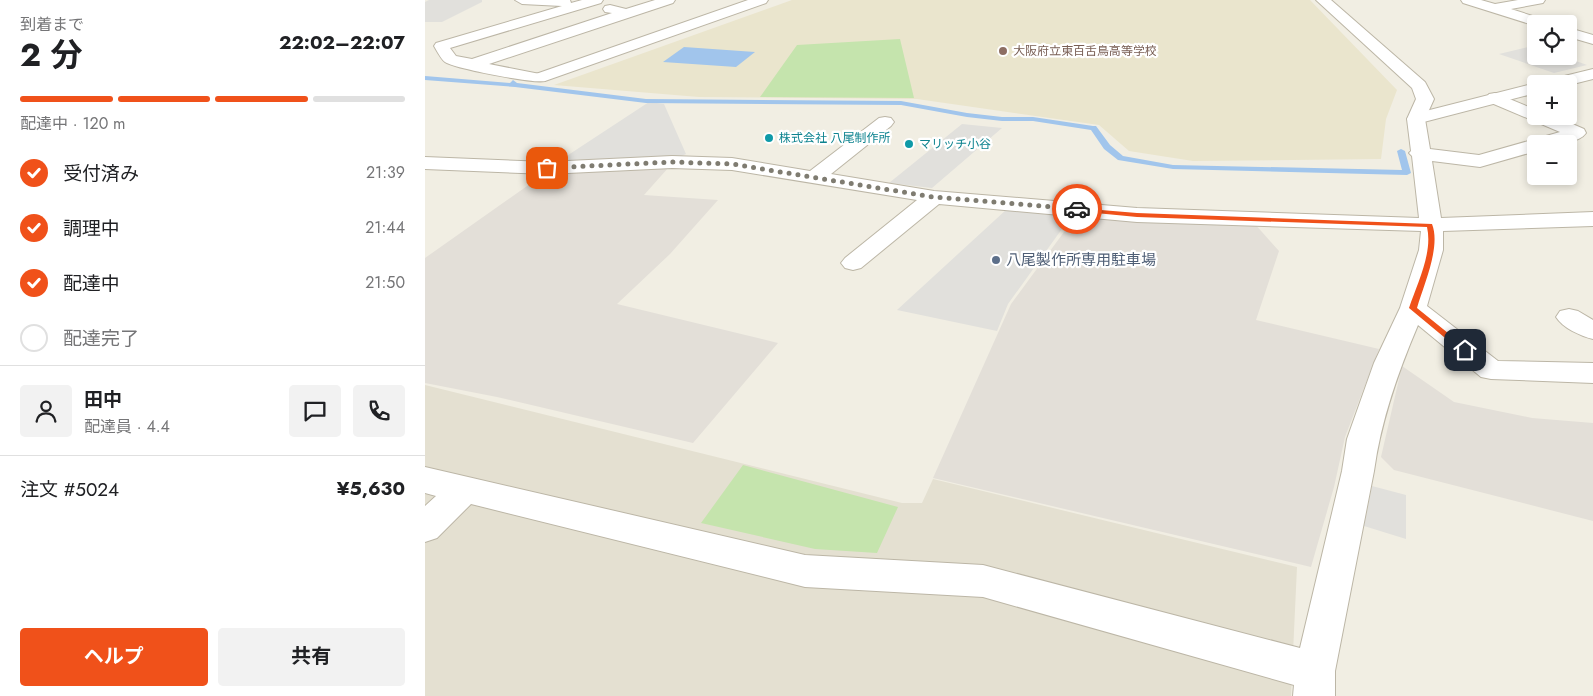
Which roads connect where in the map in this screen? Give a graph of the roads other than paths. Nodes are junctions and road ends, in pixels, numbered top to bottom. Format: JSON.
{"nodes":[{"id":1,"x":522,"y":0,"type":"edge"},
{"id":2,"x":668,"y":0,"type":"edge"},
{"id":3,"x":761,"y":0,"type":"edge"},
{"id":4,"x":1323,"y":0,"type":"edge"},
{"id":5,"x":1469,"y":0,"type":"edge"},
{"id":6,"x":1538,"y":0,"type":"edge"},
{"id":7,"x":590,"y":2,"type":"edge"},
{"id":8,"x":1495,"y":8,"type":"junction"},
{"id":9,"x":627,"y":13,"type":"junction"},
{"id":10,"x":1527,"y":19,"type":"edge"},
{"id":11,"x":1577,"y":35,"type":"edge"},
{"id":12,"x":1593,"y":40,"type":"edge"},
{"id":13,"x":473,"y":64,"type":"junction"},
{"id":14,"x":1593,"y":74,"type":"edge"},
{"id":15,"x":1577,"y":78,"type":"edge"},
{"id":16,"x":1527,"y":90,"type":"edge"},
{"id":17,"x":1495,"y":98,"type":"junction"},
{"id":18,"x":1527,"y":112,"type":"edge"},
{"id":19,"x":1416,"y":119,"type":"junction"},
{"id":20,"x":885,"y":122,"type":"dead end"},
{"id":21,"x":1560,"y":125,"type":"edge"},
{"id":22,"x":1567,"y":135,"type":"edge"},
{"id":23,"x":1527,"y":147,"type":"edge"},
{"id":24,"x":1419,"y":153,"type":"junction"},
{"id":25,"x":425,"y":163,"type":"edge"},
{"id":26,"x":813,"y":178,"type":"junction"},
{"id":27,"x":933,"y":197,"type":"junction"},
{"id":28,"x":1593,"y":219,"type":"edge"},
{"id":29,"x":1430,"y":225,"type":"junction"},
{"id":30,"x":853,"y":263,"type":"dead end"},
{"id":31,"x":1413,"y":308,"type":"junction"},
{"id":32,"x":1569,"y":317,"type":"dead end"},
{"id":33,"x":1593,"y":331,"type":"edge"},
{"id":34,"x":1593,"y":373,"type":"edge"},
{"id":35,"x":425,"y":480,"type":"edge"},
{"id":36,"x":464,"y":490,"type":"junction"},
{"id":37,"x":425,"y":528,"type":"edge"},
{"id":38,"x":1315,"y":683,"type":"edge"}],
"edges":[{"from":1,"to":7,"type":"street"},
{"from":2,"to":9,"type":"street"},
{"from":3,"to":13,"type":"street"},
{"from":4,"to":19,"type":"street"},
{"from":5,"to":8,"type":"street"},
{"from":6,"to":8,"type":"street"},
{"from":7,"to":9,"type":"street"},
{"from":7,"to":13,"type":"street"},
{"from":8,"to":10,"type":"street"},
{"from":9,"to":13,"type":"street"},
{"from":11,"to":12,"type":"street"},
{"from":14,"to":15,"type":"street"},
{"from":16,"to":17,"type":"street"},
{"from":17,"to":18,"type":"street"},
{"from":17,"to":19,"type":"street"},
{"from":19,"to":24,"type":"street"},
{"from":20,"to":26,"type":"street"},
{"from":21,"to":22,"type":"street"},
{"from":23,"to":24,"type":"street"},
{"from":24,"to":29,"type":"street"},
{"from":25,"to":26,"type":"street"},
{"from":26,"to":27,"type":"street"},
{"from":27,"to":29,"type":"street"},
{"from":27,"to":30,"type":"street"},
{"from":28,"to":29,"type":"street"},
{"from":29,"to":31,"type":"street"},
{"from":31,"to":34,"type":"street"},
{"from":31,"to":38,"type":"street"},
{"from":32,"to":33,"type":"street"},
{"from":35,"to":36,"type":"street"},
{"from":36,"to":37,"type":"street"},
{"from":36,"to":38,"type":"street"}]}
